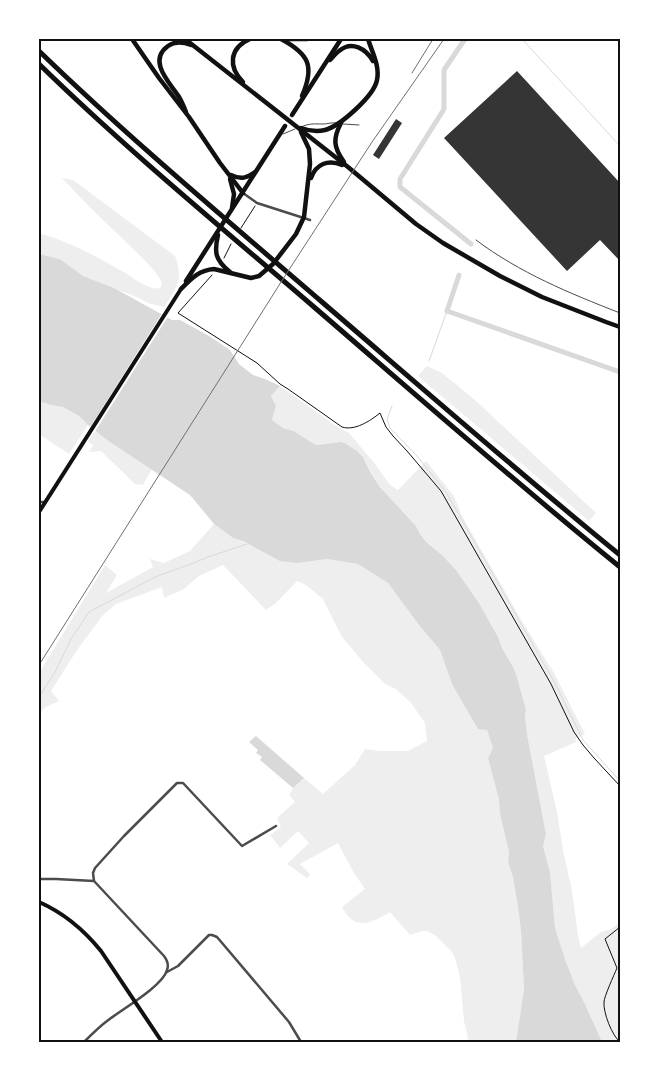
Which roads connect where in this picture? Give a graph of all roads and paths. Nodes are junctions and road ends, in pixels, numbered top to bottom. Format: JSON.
{"nodes":[{"id":1,"x":132,"y":39,"type":"edge"},
{"id":2,"x":185,"y":39,"type":"edge"},
{"id":3,"x":250,"y":39,"type":"edge"},
{"id":4,"x":282,"y":39,"type":"edge"},
{"id":5,"x":307,"y":39,"type":"edge"},
{"id":6,"x":341,"y":39,"type":"edge"},
{"id":7,"x":368,"y":39,"type":"edge"},
{"id":8,"x":196,"y":48,"type":"junction"},
{"id":9,"x":39,"y":51,"type":"edge"},
{"id":10,"x":39,"y":64,"type":"edge"},
{"id":11,"x":377,"y":66,"type":"junction"},
{"id":12,"x":318,"y":75,"type":"junction"},
{"id":13,"x":252,"y":92,"type":"junction"},
{"id":14,"x":297,"y":107,"type":"junction"},
{"id":15,"x":292,"y":115,"type":"dead end"},
{"id":16,"x":189,"y":117,"type":"junction"},
{"id":17,"x":342,"y":122,"type":"junction"},
{"id":18,"x":285,"y":126,"type":"dead end"},
{"id":19,"x":359,"y":126,"type":"dead end"},
{"id":20,"x":298,"y":127,"type":"junction"},
{"id":21,"x":280,"y":135,"type":"junction"},
{"id":22,"x":348,"y":167,"type":"junction"},
{"id":23,"x":258,"y":170,"type":"junction"},
{"id":24,"x":228,"y":173,"type":"junction"},
{"id":25,"x":308,"y":185,"type":"junction"},
{"id":26,"x":243,"y":193,"type":"junction"},
{"id":27,"x":232,"y":210,"type":"junction"},
{"id":28,"x":310,"y":220,"type":"dead end"},
{"id":29,"x":219,"y":231,"type":"junction"},
{"id":30,"x":476,"y":240,"type":"dead end"},
{"id":31,"x":214,"y":272,"type":"dead end"},
{"id":32,"x":231,"y":272,"type":"junction"},
{"id":33,"x":181,"y":289,"type":"junction"},
{"id":34,"x":620,"y":313,"type":"edge"},
{"id":35,"x":620,"y":327,"type":"edge"},
{"id":36,"x":39,"y":502,"type":"edge"},
{"id":37,"x":45,"y":502,"type":"junction"},
{"id":38,"x":39,"y":512,"type":"edge"},
{"id":39,"x":620,"y":555,"type":"edge"},
{"id":40,"x":620,"y":567,"type":"edge"},
{"id":41,"x":620,"y":786,"type":"edge"},
{"id":42,"x":276,"y":826,"type":"dead end"},
{"id":43,"x":39,"y":879,"type":"edge"},
{"id":44,"x":94,"y":882,"type":"junction"},
{"id":45,"x":39,"y":902,"type":"edge"},
{"id":46,"x":620,"y":927,"type":"edge"},
{"id":47,"x":167,"y":972,"type":"junction"},
{"id":48,"x":135,"y":1001,"type":"junction"},
{"id":49,"x":84,"y":1042,"type":"edge"},
{"id":50,"x":162,"y":1042,"type":"edge"},
{"id":51,"x":301,"y":1042,"type":"edge"},
{"id":52,"x":620,"y":1042,"type":"edge"}],
"edges":[{"from":1,"to":16,"type":"main road"},
{"from":2,"to":8,"type":"main road"},
{"from":3,"to":13,"type":"main road"},
{"from":4,"to":5,"type":"main road"},
{"from":4,"to":14,"type":"main road"},
{"from":6,"to":12,"type":"main road"},
{"from":7,"to":11,"type":"main road"},
{"from":8,"to":13,"type":"main road"},
{"from":8,"to":16,"type":"main road"},
{"from":9,"to":39,"type":"highway"},
{"from":10,"to":40,"type":"highway"},
{"from":11,"to":12,"type":"main road"},
{"from":11,"to":17,"type":"main road"},
{"from":12,"to":14,"type":"main road"},
{"from":13,"to":20,"type":"main road"},
{"from":14,"to":15,"type":"main road"},
{"from":16,"to":24,"type":"main road"},
{"from":17,"to":20,"type":"main road"},
{"from":17,"to":22,"type":"main road"},
{"from":18,"to":21,"type":"main road"},
{"from":19,"to":21,"type":"lane"},
{"from":20,"to":22,"type":"main road"},
{"from":20,"to":25,"type":"main road"},
{"from":21,"to":23,"type":"main road"},
{"from":22,"to":25,"type":"main road"},
{"from":22,"to":35,"type":"main road"},
{"from":23,"to":24,"type":"main road"},
{"from":23,"to":26,"type":"main road"},
{"from":24,"to":26,"type":"main road"},
{"from":24,"to":27,"type":"main road"},
{"from":25,"to":32,"type":"main road"},
{"from":26,"to":27,"type":"main road"},
{"from":26,"to":28,"type":"street"},
{"from":27,"to":29,"type":"main road"},
{"from":29,"to":32,"type":"main road"},
{"from":29,"to":33,"type":"main road"},
{"from":30,"to":34,"type":"lane"},
{"from":31,"to":41,"type":"path"},
{"from":32,"to":33,"type":"main road"},
{"from":33,"to":37,"type":"main road"},
{"from":36,"to":37,"type":"street"},
{"from":37,"to":38,"type":"main road"},
{"from":42,"to":44,"type":"street"},
{"from":43,"to":44,"type":"street"},
{"from":44,"to":47,"type":"street"},
{"from":45,"to":48,"type":"main road"},
{"from":46,"to":52,"type":"path"},
{"from":47,"to":48,"type":"street"},
{"from":47,"to":51,"type":"street"},
{"from":48,"to":49,"type":"street"},
{"from":48,"to":50,"type":"main road"}]}
